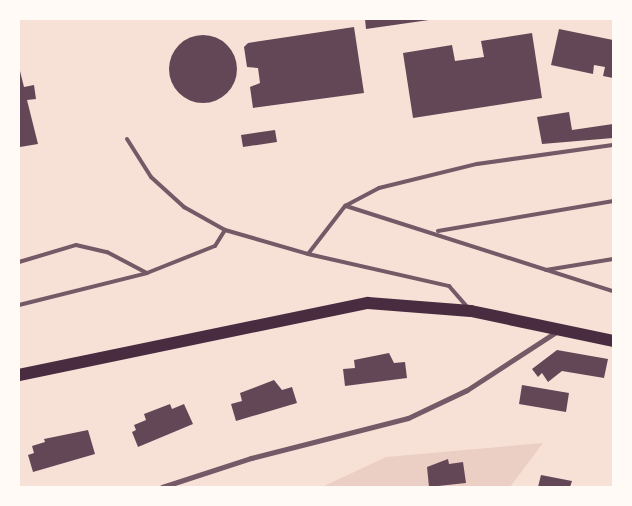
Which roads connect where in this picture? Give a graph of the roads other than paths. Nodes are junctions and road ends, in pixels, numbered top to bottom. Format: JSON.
{"nodes":[{"id":1,"x":127,"y":138,"type":"dead end"},
{"id":2,"x":613,"y":145,"type":"edge"},
{"id":3,"x":613,"y":201,"type":"edge"},
{"id":4,"x":346,"y":206,"type":"junction"},
{"id":5,"x":225,"y":230,"type":"junction"},
{"id":6,"x":436,"y":231,"type":"junction"},
{"id":7,"x":308,"y":254,"type":"junction"},
{"id":8,"x":613,"y":259,"type":"edge"},
{"id":9,"x":19,"y":262,"type":"edge"},
{"id":10,"x":545,"y":271,"type":"junction"},
{"id":11,"x":147,"y":273,"type":"junction"},
{"id":12,"x":613,"y":291,"type":"edge"},
{"id":13,"x":19,"y":305,"type":"edge"},
{"id":14,"x":471,"y":311,"type":"junction"},
{"id":15,"x":557,"y":331,"type":"junction"},
{"id":16,"x":613,"y":341,"type":"edge"},
{"id":17,"x":19,"y":375,"type":"edge"},
{"id":18,"x":162,"y":487,"type":"edge"}],
"edges":[{"from":1,"to":5,"type":"lane"},
{"from":2,"to":4,"type":"lane"},
{"from":3,"to":6,"type":"lane"},
{"from":4,"to":6,"type":"lane"},
{"from":4,"to":7,"type":"lane"},
{"from":5,"to":7,"type":"lane"},
{"from":5,"to":11,"type":"lane"},
{"from":6,"to":10,"type":"lane"},
{"from":7,"to":14,"type":"lane"},
{"from":8,"to":10,"type":"lane"},
{"from":9,"to":11,"type":"lane"},
{"from":10,"to":12,"type":"lane"},
{"from":11,"to":13,"type":"lane"},
{"from":14,"to":15,"type":"main road"},
{"from":14,"to":17,"type":"main road"},
{"from":15,"to":16,"type":"main road"},
{"from":15,"to":18,"type":"street"}]}
